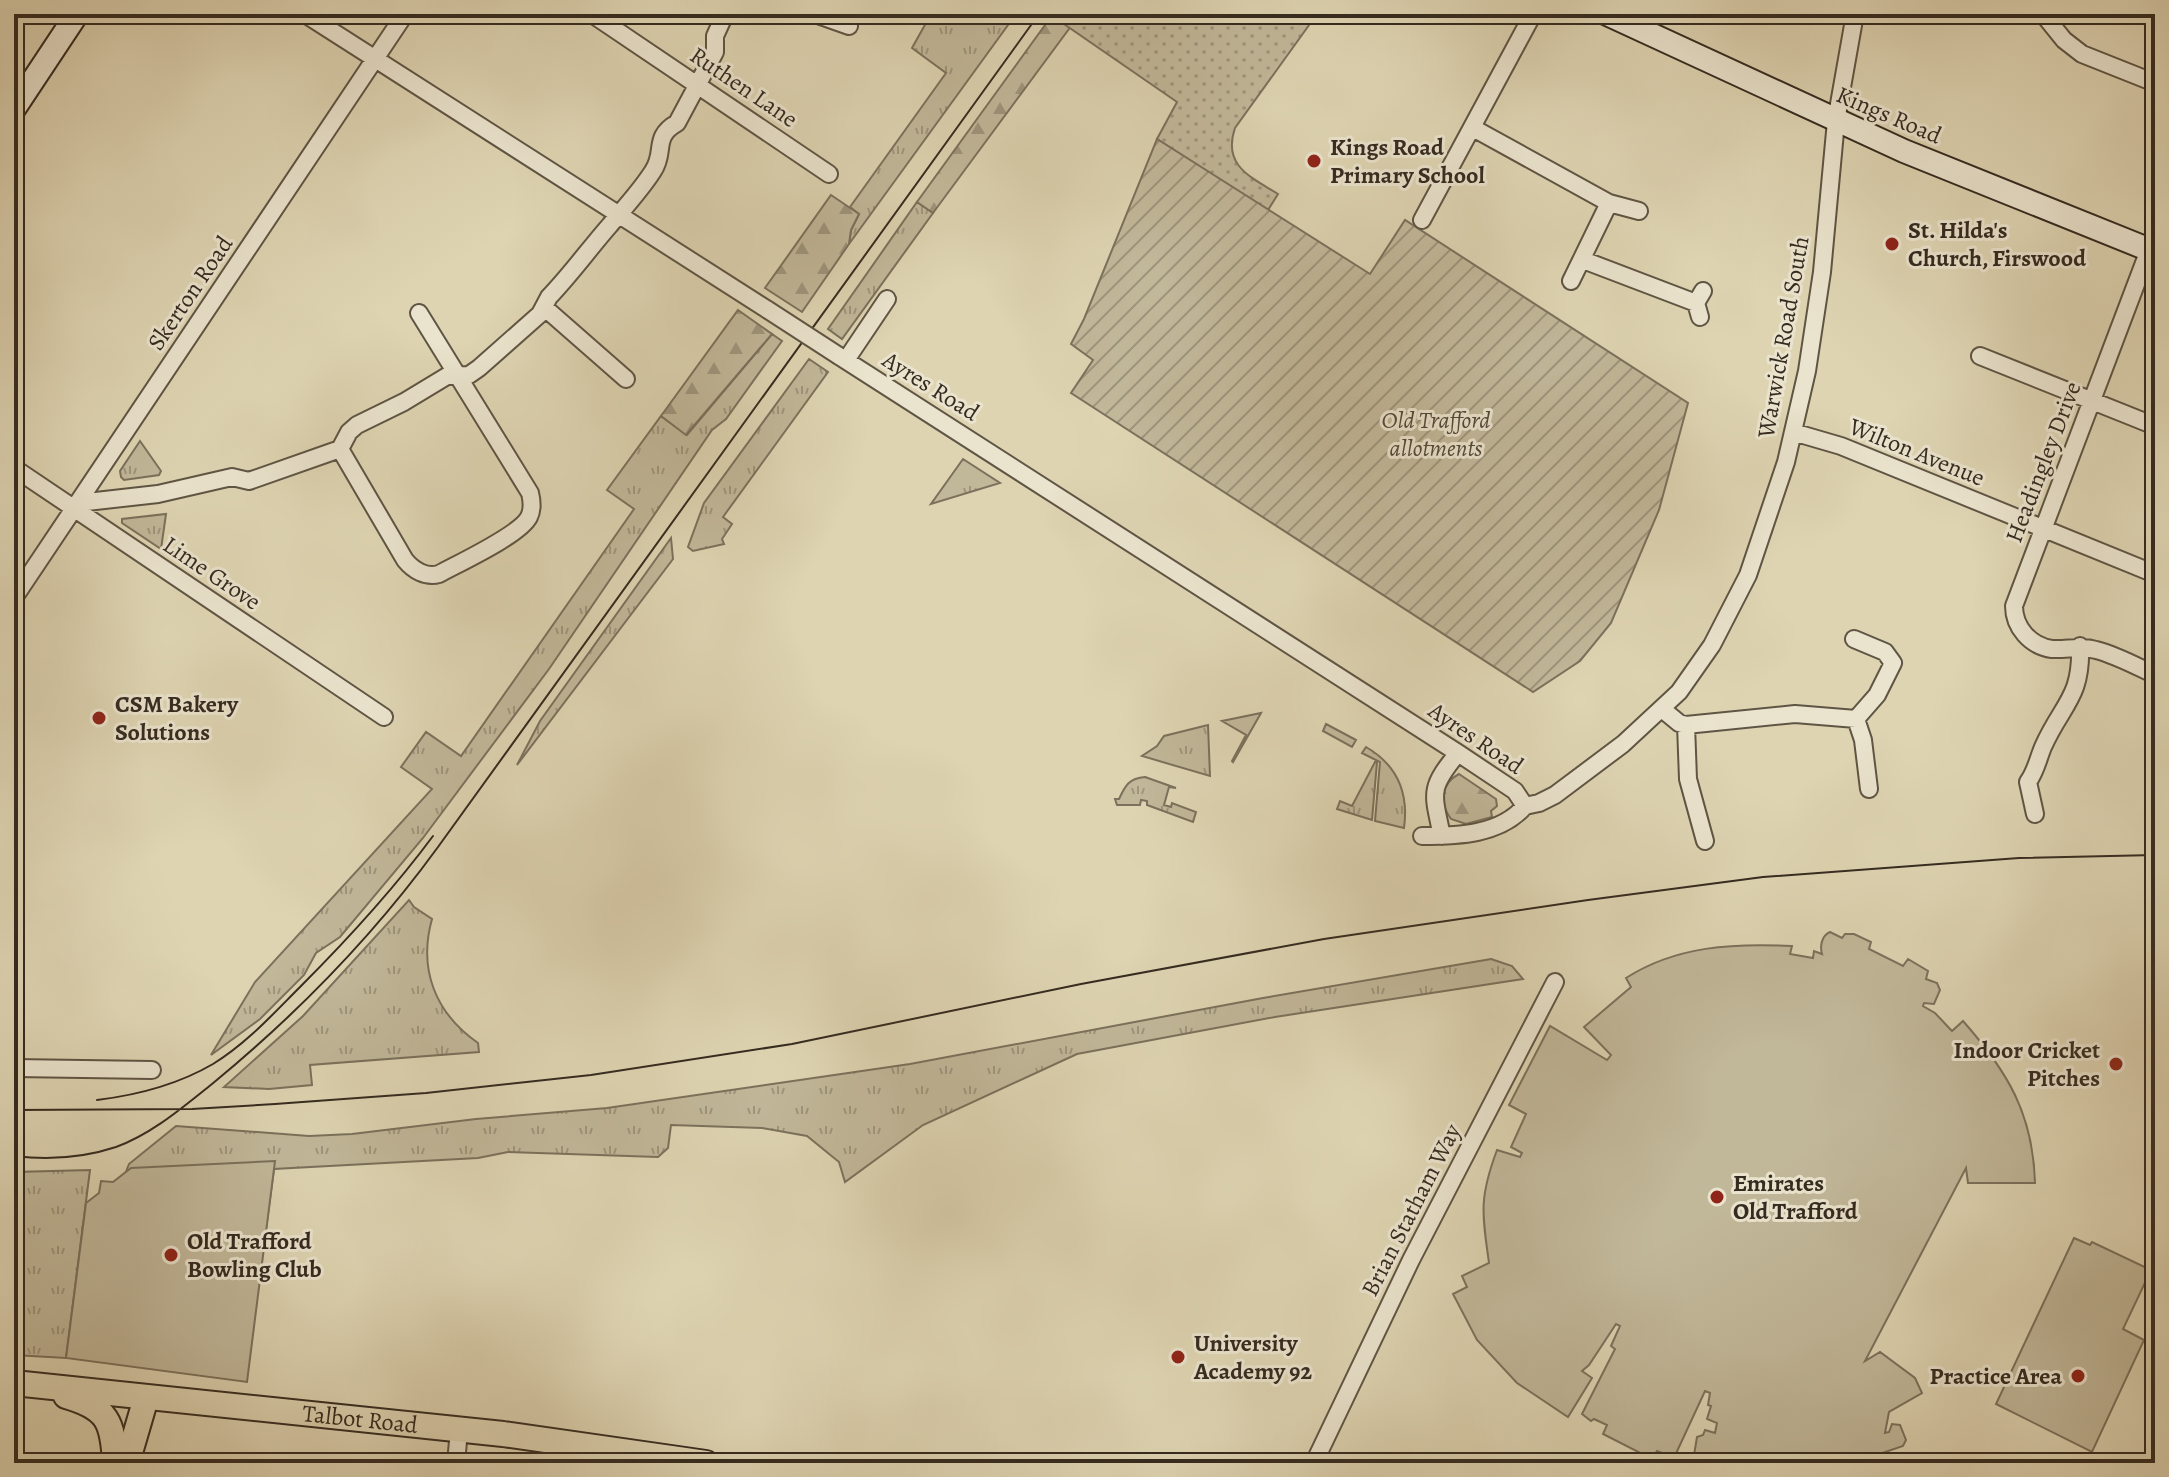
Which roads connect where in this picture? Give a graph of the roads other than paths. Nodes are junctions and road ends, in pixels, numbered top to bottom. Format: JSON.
{"nodes":[{"id":1,"x":77,"y":14,"type":"edge"},
{"id":2,"x":305,"y":14,"type":"edge"},
{"id":3,"x":405,"y":14,"type":"edge"},
{"id":4,"x":592,"y":14,"type":"edge"},
{"id":5,"x":725,"y":14,"type":"edge"},
{"id":6,"x":815,"y":14,"type":"edge"},
{"id":7,"x":1533,"y":14,"type":"edge"},
{"id":8,"x":1607,"y":14,"type":"edge"},
{"id":9,"x":1855,"y":14,"type":"edge"},
{"id":10,"x":2043,"y":14,"type":"edge"},
{"id":11,"x":849,"y":26,"type":"dead end"},
{"id":12,"x":376,"y":59,"type":"junction"},
{"id":13,"x":2155,"y":83,"type":"edge"},
{"id":14,"x":698,"y":85,"type":"junction"},
{"id":15,"x":14,"y":109,"type":"edge"},
{"id":16,"x":1836,"y":121,"type":"junction"},
{"id":17,"x":1473,"y":128,"type":"junction"},
{"id":18,"x":829,"y":174,"type":"dead end"},
{"id":19,"x":1609,"y":203,"type":"junction"},
{"id":20,"x":1639,"y":211,"type":"dead end"},
{"id":21,"x":619,"y":216,"type":"junction"},
{"id":22,"x":1422,"y":220,"type":"dead end"},
{"id":23,"x":2153,"y":245,"type":"edge"},
{"id":24,"x":1583,"y":260,"type":"junction"},
{"id":25,"x":1571,"y":281,"type":"dead end"},
{"id":26,"x":887,"y":299,"type":"dead end"},
{"id":27,"x":1700,"y":304,"type":"dead end"},
{"id":28,"x":545,"y":308,"type":"junction"},
{"id":29,"x":419,"y":313,"type":"dead end"},
{"id":30,"x":1980,"y":356,"type":"dead end"},
{"id":31,"x":842,"y":358,"type":"junction"},
{"id":32,"x":459,"y":375,"type":"junction"},
{"id":33,"x":626,"y":379,"type":"dead end"},
{"id":34,"x":2092,"y":402,"type":"junction"},
{"id":35,"x":2155,"y":426,"type":"edge"},
{"id":36,"x":1793,"y":432,"type":"junction"},
{"id":37,"x":340,"y":449,"type":"junction"},
{"id":38,"x":14,"y":468,"type":"edge"},
{"id":39,"x":76,"y":506,"type":"junction"},
{"id":40,"x":2042,"y":530,"type":"junction"},
{"id":41,"x":2155,"y":574,"type":"edge"},
{"id":42,"x":14,"y":598,"type":"edge"},
{"id":43,"x":1854,"y":639,"type":"dead end"},
{"id":44,"x":2080,"y":646,"type":"junction"},
{"id":45,"x":2155,"y":675,"type":"edge"},
{"id":46,"x":1662,"y":709,"type":"junction"},
{"id":47,"x":384,"y":717,"type":"dead end"},
{"id":48,"x":1856,"y":719,"type":"junction"},
{"id":49,"x":1686,"y":725,"type":"junction"},
{"id":50,"x":1458,"y":753,"type":"junction"},
{"id":51,"x":1869,"y":789,"type":"dead end"},
{"id":52,"x":1525,"y":806,"type":"junction"},
{"id":53,"x":2035,"y":814,"type":"dead end"},
{"id":54,"x":1422,"y":836,"type":"dead end"},
{"id":55,"x":1442,"y":836,"type":"junction"},
{"id":56,"x":1705,"y":841,"type":"dead end"},
{"id":57,"x":1555,"y":982,"type":"dead end"},
{"id":58,"x":14,"y":1068,"type":"edge"},
{"id":59,"x":152,"y":1070,"type":"dead end"},
{"id":60,"x":20,"y":1384,"type":"edge"},
{"id":61,"x":146,"y":1398,"type":"junction"},
{"id":62,"x":459,"y":1430,"type":"junction"},
{"id":63,"x":115,"y":1463,"type":"edge"},
{"id":64,"x":127,"y":1463,"type":"edge"},
{"id":65,"x":456,"y":1463,"type":"edge"},
{"id":66,"x":706,"y":1463,"type":"edge"},
{"id":67,"x":1314,"y":1463,"type":"edge"}],
"edges":[{"from":1,"to":15,"type":"street"},
{"from":2,"to":12,"type":"street","name":"Ayres Road"},
{"from":3,"to":12,"type":"street","name":"Skerton Road"},
{"from":4,"to":14,"type":"street","name":"Ruthen Lane"},
{"from":5,"to":14,"type":"street"},
{"from":6,"to":11,"type":"street"},
{"from":7,"to":17,"type":"street"},
{"from":8,"to":16,"type":"street","name":"Kings Road"},
{"from":9,"to":16,"type":"street","name":"Warwick Road South"},
{"from":10,"to":13,"type":"street"},
{"from":12,"to":21,"type":"street","name":"Ayres Road"},
{"from":12,"to":39,"type":"street","name":"Skerton Road"},
{"from":14,"to":18,"type":"street","name":"Ruthen Lane"},
{"from":14,"to":21,"type":"street"},
{"from":16,"to":23,"type":"street","name":"Kings Road"},
{"from":16,"to":36,"type":"street","name":"Warwick Road South"},
{"from":17,"to":19,"type":"street"},
{"from":17,"to":22,"type":"street"},
{"from":19,"to":20,"type":"street"},
{"from":19,"to":24,"type":"street"},
{"from":21,"to":28,"type":"street"},
{"from":21,"to":31,"type":"street","name":"Ayres Road","bridge":true},
{"from":23,"to":34,"type":"street","name":"Headingley Drive"},
{"from":24,"to":25,"type":"street"},
{"from":24,"to":27,"type":"street"},
{"from":26,"to":31,"type":"street"},
{"from":28,"to":32,"type":"street"},
{"from":28,"to":33,"type":"street"},
{"from":29,"to":32,"type":"street"},
{"from":30,"to":34,"type":"street"},
{"from":31,"to":50,"type":"street","name":"Ayres Road"},
{"from":32,"to":37,"type":"street"},
{"from":32,"to":37,"type":"street"},
{"from":34,"to":35,"type":"street"},
{"from":34,"to":40,"type":"street","name":"Headingley Drive"},
{"from":36,"to":40,"type":"street","name":"Wilton Avenue"},
{"from":36,"to":46,"type":"street","name":"Warwick Road South"},
{"from":37,"to":39,"type":"street"},
{"from":38,"to":39,"type":"street","name":"Lime Grove"},
{"from":39,"to":42,"type":"street","name":"Skerton Road"},
{"from":39,"to":47,"type":"street","name":"Lime Grove"},
{"from":40,"to":41,"type":"street","name":"Wilton Avenue"},
{"from":40,"to":44,"type":"street","name":"Headingley Drive"},
{"from":43,"to":48,"type":"street"},
{"from":44,"to":45,"type":"street","name":"Headingley Drive"},
{"from":44,"to":53,"type":"street"},
{"from":46,"to":49,"type":"street"},
{"from":46,"to":52,"type":"street","name":"Warwick Road South"},
{"from":48,"to":49,"type":"street"},
{"from":48,"to":51,"type":"street"},
{"from":49,"to":56,"type":"street"},
{"from":50,"to":52,"type":"street","name":"Ayres Road"},
{"from":50,"to":55,"type":"street"},
{"from":52,"to":55,"type":"street","name":"Warwick Road South"},
{"from":54,"to":55,"type":"street","name":"Warwick Road South"},
{"from":57,"to":67,"type":"street","name":"Brian Statham Way"},
{"from":58,"to":59,"type":"street"},
{"from":60,"to":61,"type":"main road","name":"Talbot Road"},
{"from":60,"to":63,"type":"main road"},
{"from":61,"to":62,"type":"main road","name":"Talbot Road"},
{"from":61,"to":64,"type":"main road"},
{"from":62,"to":65,"type":"street"},
{"from":62,"to":66,"type":"main road","name":"Talbot Road"}]}
